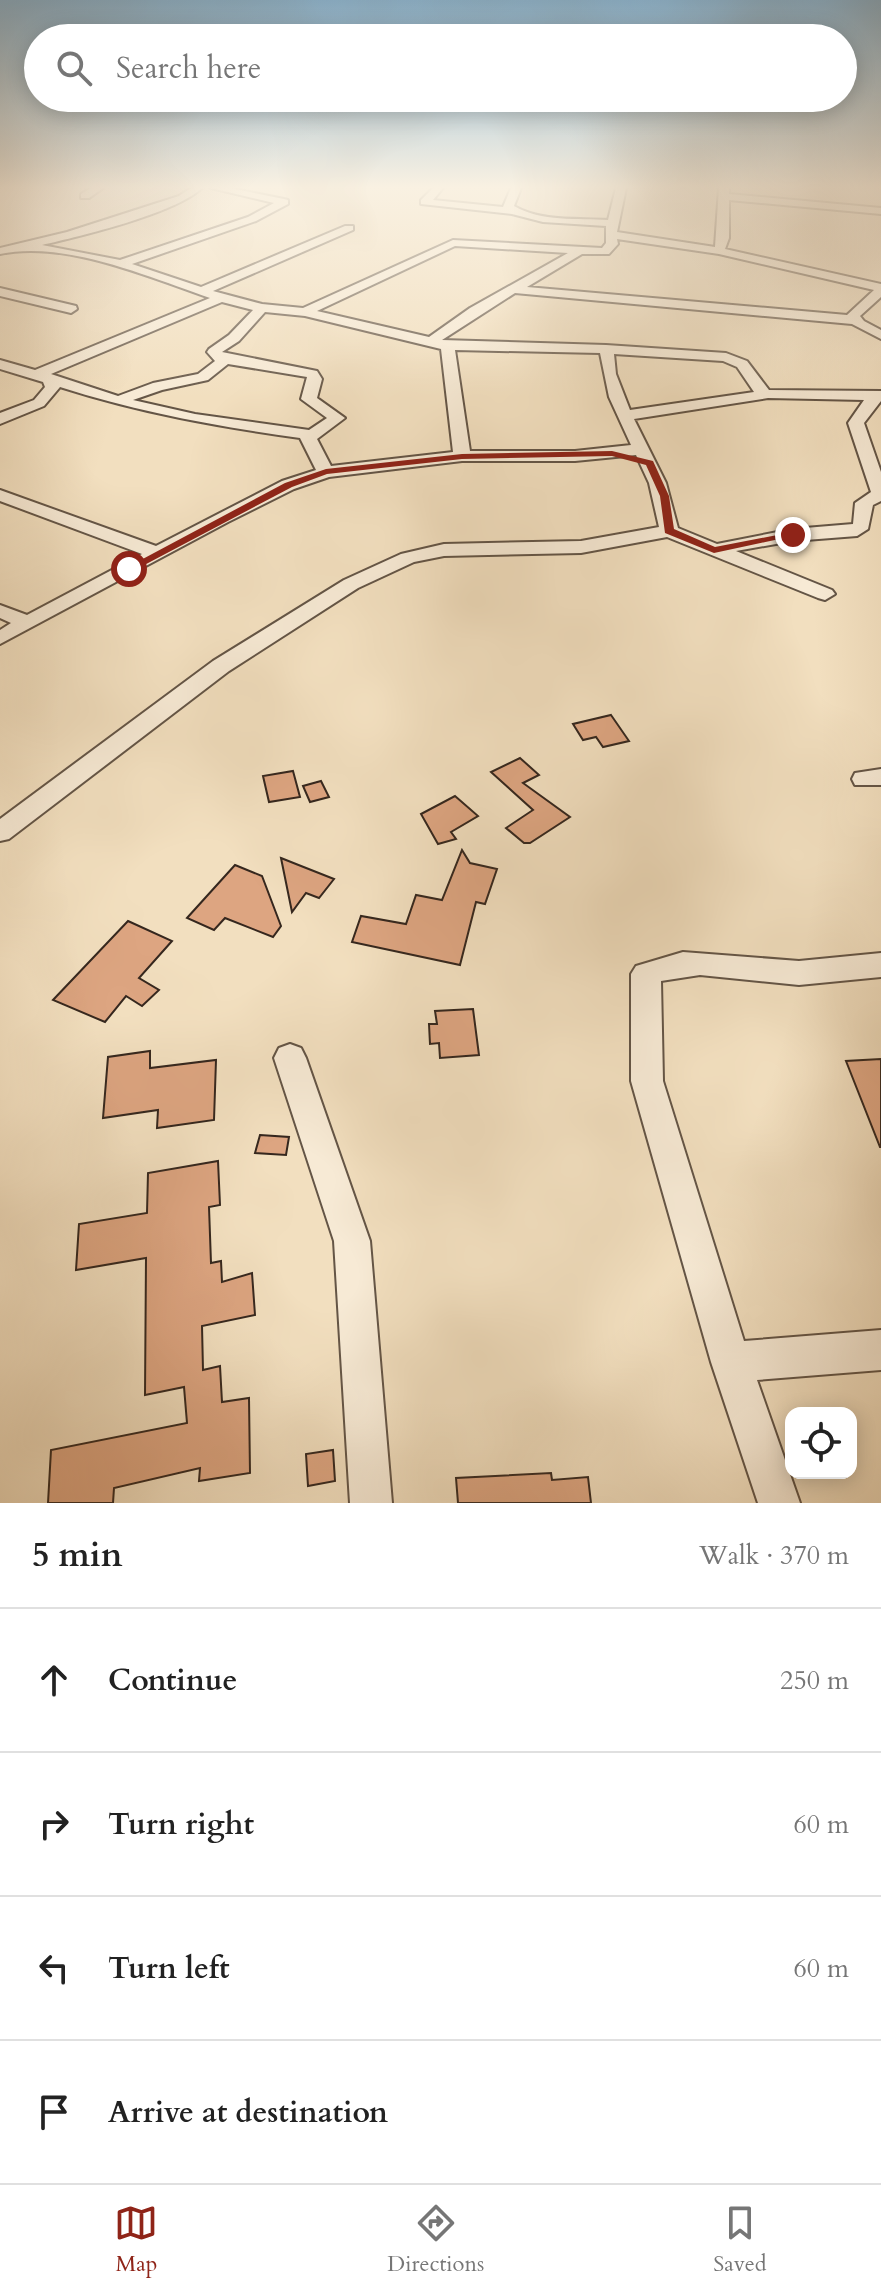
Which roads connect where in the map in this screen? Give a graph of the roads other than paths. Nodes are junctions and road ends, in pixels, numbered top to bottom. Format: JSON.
{"nodes":[{"id":1,"x":93,"y":258,"type":"edge"},
{"id":2,"x":137,"y":258,"type":"edge"},
{"id":3,"x":279,"y":258,"type":"edge"},
{"id":4,"x":417,"y":258,"type":"edge"},
{"id":5,"x":567,"y":258,"type":"edge"},
{"id":6,"x":749,"y":258,"type":"edge"},
{"id":7,"x":121,"y":264,"type":"junction"},
{"id":8,"x":513,"y":289,"type":"junction"},
{"id":9,"x":881,"y":289,"type":"edge"},
{"id":10,"x":203,"y":291,"type":"junction"},
{"id":11,"x":0,"y":292,"type":"edge"},
{"id":12,"x":221,"y":298,"type":"junction"},
{"id":13,"x":262,"y":308,"type":"junction"},
{"id":14,"x":71,"y":309,"type":"dead end"},
{"id":15,"x":305,"y":312,"type":"junction"},
{"id":16,"x":854,"y":320,"type":"junction"},
{"id":17,"x":881,"y":335,"type":"edge"},
{"id":18,"x":431,"y":342,"type":"junction"},
{"id":19,"x":448,"y":346,"type":"junction"},
{"id":20,"x":606,"y":349,"type":"junction"},
{"id":21,"x":223,"y":359,"type":"junction"},
{"id":22,"x":0,"y":364,"type":"edge"},
{"id":23,"x":44,"y":376,"type":"junction"},
{"id":24,"x":768,"y":394,"type":"junction"},
{"id":25,"x":879,"y":396,"type":"edge"},
{"id":26,"x":113,"y":399,"type":"junction"},
{"id":27,"x":39,"y":403,"type":"junction"},
{"id":28,"x":624,"y":416,"type":"junction"},
{"id":29,"x":0,"y":419,"type":"edge"},
{"id":30,"x":309,"y":437,"type":"junction"},
{"id":31,"x":462,"y":456,"type":"junction"},
{"id":32,"x":646,"y":456,"type":"junction"},
{"id":33,"x":326,"y":472,"type":"junction"},
{"id":34,"x":0,"y":495,"type":"edge"},
{"id":35,"x":669,"y":531,"type":"junction"},
{"id":36,"x":714,"y":550,"type":"junction"},
{"id":37,"x":158,"y":553,"type":"junction"},
{"id":38,"x":825,"y":594,"type":"dead end"},
{"id":39,"x":0,"y":611,"type":"edge"},
{"id":40,"x":28,"y":623,"type":"junction"},
{"id":41,"x":0,"y":638,"type":"edge"},
{"id":42,"x":0,"y":832,"type":"edge"},
{"id":43,"x":881,"y":965,"type":"edge"},
{"id":44,"x":290,"y":1058,"type":"dead end"},
{"id":45,"x":881,"y":1350,"type":"edge"},
{"id":46,"x":731,"y":1362,"type":"junction"},
{"id":47,"x":371,"y":1503,"type":"edge"},
{"id":48,"x":779,"y":1503,"type":"edge"}],
"edges":[{"from":1,"to":7,"type":"street"},
{"from":2,"to":7,"type":"street"},
{"from":3,"to":10,"type":"street"},
{"from":4,"to":15,"type":"street"},
{"from":5,"to":8,"type":"street"},
{"from":6,"to":9,"type":"street"},
{"from":7,"to":10,"type":"street"},
{"from":8,"to":16,"type":"street"},
{"from":8,"to":18,"type":"street"},
{"from":9,"to":16,"type":"street"},
{"from":10,"to":12,"type":"street"},
{"from":11,"to":14,"type":"street"},
{"from":12,"to":13,"type":"street"},
{"from":12,"to":23,"type":"street"},
{"from":13,"to":15,"type":"street"},
{"from":13,"to":21,"type":"street"},
{"from":15,"to":18,"type":"street"},
{"from":16,"to":17,"type":"street"},
{"from":18,"to":19,"type":"street"},
{"from":19,"to":20,"type":"street"},
{"from":19,"to":31,"type":"street"},
{"from":20,"to":24,"type":"street"},
{"from":20,"to":28,"type":"street"},
{"from":21,"to":26,"type":"street"},
{"from":21,"to":30,"type":"street"},
{"from":22,"to":23,"type":"street"},
{"from":23,"to":26,"type":"street"},
{"from":23,"to":27,"type":"street"},
{"from":24,"to":25,"type":"street"},
{"from":24,"to":28,"type":"street"},
{"from":25,"to":36,"type":"street"},
{"from":26,"to":27,"type":"street"},
{"from":26,"to":30,"type":"street"},
{"from":27,"to":29,"type":"street"},
{"from":28,"to":32,"type":"street"},
{"from":30,"to":33,"type":"street"},
{"from":31,"to":32,"type":"street"},
{"from":31,"to":33,"type":"street"},
{"from":32,"to":35,"type":"street"},
{"from":33,"to":37,"type":"street"},
{"from":34,"to":37,"type":"street"},
{"from":35,"to":36,"type":"street"},
{"from":35,"to":42,"type":"street"},
{"from":36,"to":38,"type":"street"},
{"from":37,"to":40,"type":"street"},
{"from":39,"to":40,"type":"street"},
{"from":40,"to":41,"type":"street"},
{"from":43,"to":46,"type":"street"},
{"from":44,"to":47,"type":"street"},
{"from":45,"to":46,"type":"street"},
{"from":46,"to":48,"type":"street"}]}
